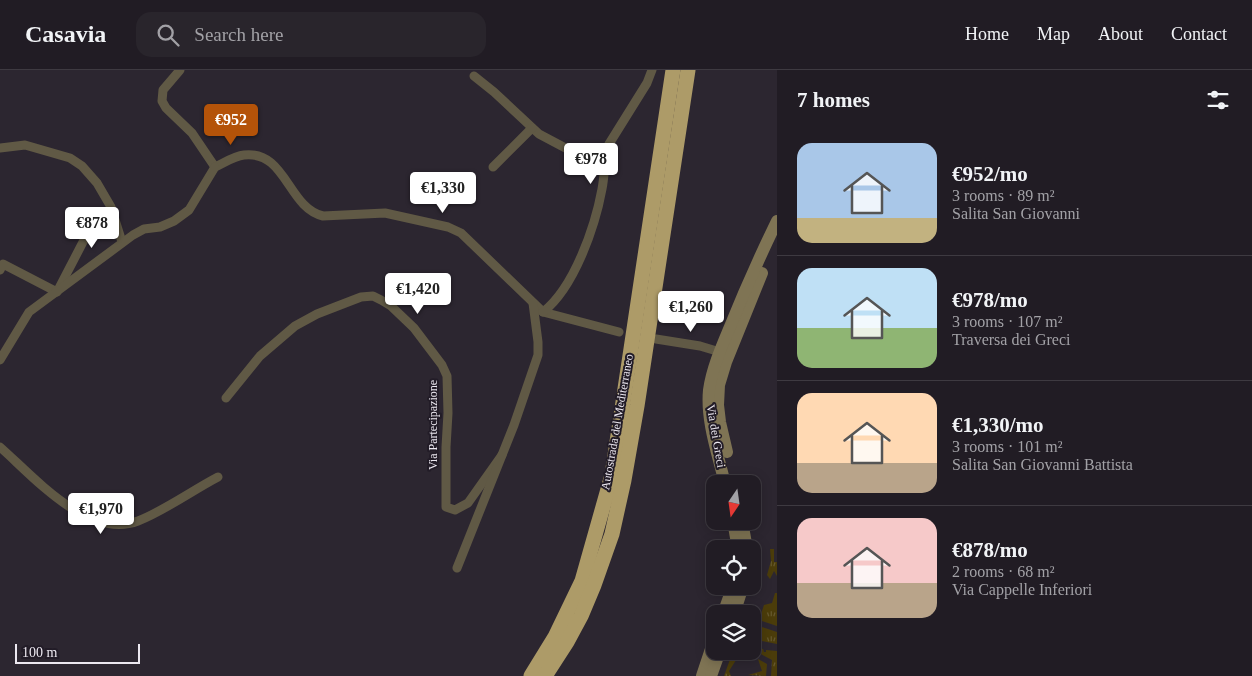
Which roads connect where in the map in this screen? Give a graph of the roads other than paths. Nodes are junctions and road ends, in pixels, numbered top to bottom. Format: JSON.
{"nodes":[{"id":1,"x":180,"y":70,"type":"edge"},
{"id":2,"x":652,"y":70,"type":"edge"},
{"id":3,"x":673,"y":70,"type":"edge"},
{"id":4,"x":688,"y":70,"type":"edge"},
{"id":5,"x":474,"y":76,"type":"dead end"},
{"id":6,"x":532,"y":128,"type":"junction"},
{"id":7,"x":0,"y":148,"type":"edge"},
{"id":8,"x":215,"y":167,"type":"junction"},
{"id":9,"x":493,"y":167,"type":"dead end"},
{"id":10,"x":605,"y":169,"type":"junction"},
{"id":11,"x":96,"y":217,"type":"dead end"},
{"id":12,"x":777,"y":221,"type":"edge"},
{"id":13,"x":777,"y":241,"type":"edge"},
{"id":14,"x":122,"y":242,"type":"junction"},
{"id":15,"x":0,"y":270,"type":"edge"},
{"id":16,"x":57,"y":292,"type":"junction"},
{"id":17,"x":533,"y":303,"type":"junction"},
{"id":18,"x":543,"y":312,"type":"junction"},
{"id":19,"x":619,"y":332,"type":"dead end"},
{"id":20,"x":656,"y":339,"type":"dead end"},
{"id":21,"x":720,"y":352,"type":"junction"},
{"id":22,"x":0,"y":358,"type":"edge"},
{"id":23,"x":226,"y":398,"type":"dead end"},
{"id":24,"x":0,"y":447,"type":"edge"},
{"id":25,"x":502,"y":455,"type":"junction"},
{"id":26,"x":723,"y":475,"type":"edge"},
{"id":27,"x":732,"y":475,"type":"edge"},
{"id":28,"x":218,"y":476,"type":"dead end"},
{"id":29,"x":457,"y":568,"type":"dead end"},
{"id":30,"x":707,"y":660,"type":"edge"},
{"id":31,"x":717,"y":660,"type":"edge"},
{"id":32,"x":531,"y":676,"type":"edge"},
{"id":33,"x":545,"y":676,"type":"edge"},
{"id":34,"x":702,"y":676,"type":"edge"},
{"id":35,"x":711,"y":676,"type":"edge"}],
"edges":[{"from":1,"to":8,"type":"street"},
{"from":2,"to":10,"type":"street"},
{"from":3,"to":32,"type":"highway","name":"Autostrada del Mediterraneo"},
{"from":4,"to":33,"type":"highway","name":"Autostrada del Mediterraneo"},
{"from":5,"to":6,"type":"street"},
{"from":6,"to":9,"type":"street"},
{"from":6,"to":10,"type":"street"},
{"from":7,"to":14,"type":"street"},
{"from":8,"to":14,"type":"street"},
{"from":8,"to":17,"type":"street"},
{"from":10,"to":18,"type":"street"},
{"from":11,"to":16,"type":"street"},
{"from":12,"to":21,"type":"main road","name":"Via dei Greci"},
{"from":13,"to":27,"type":"main road","name":"Via dei Greci"},
{"from":14,"to":16,"type":"street"},
{"from":15,"to":16,"type":"street"},
{"from":16,"to":22,"type":"street"},
{"from":17,"to":18,"type":"street"},
{"from":17,"to":25,"type":"street"},
{"from":18,"to":19,"type":"street"},
{"from":20,"to":21,"type":"street"},
{"from":21,"to":26,"type":"main road","name":"Via dei Greci"},
{"from":23,"to":25,"type":"street","name":"Via Partecipazione"},
{"from":24,"to":28,"type":"street"},
{"from":25,"to":29,"type":"street"},
{"from":30,"to":34,"type":"main road"},
{"from":31,"to":35,"type":"main road"}]}
